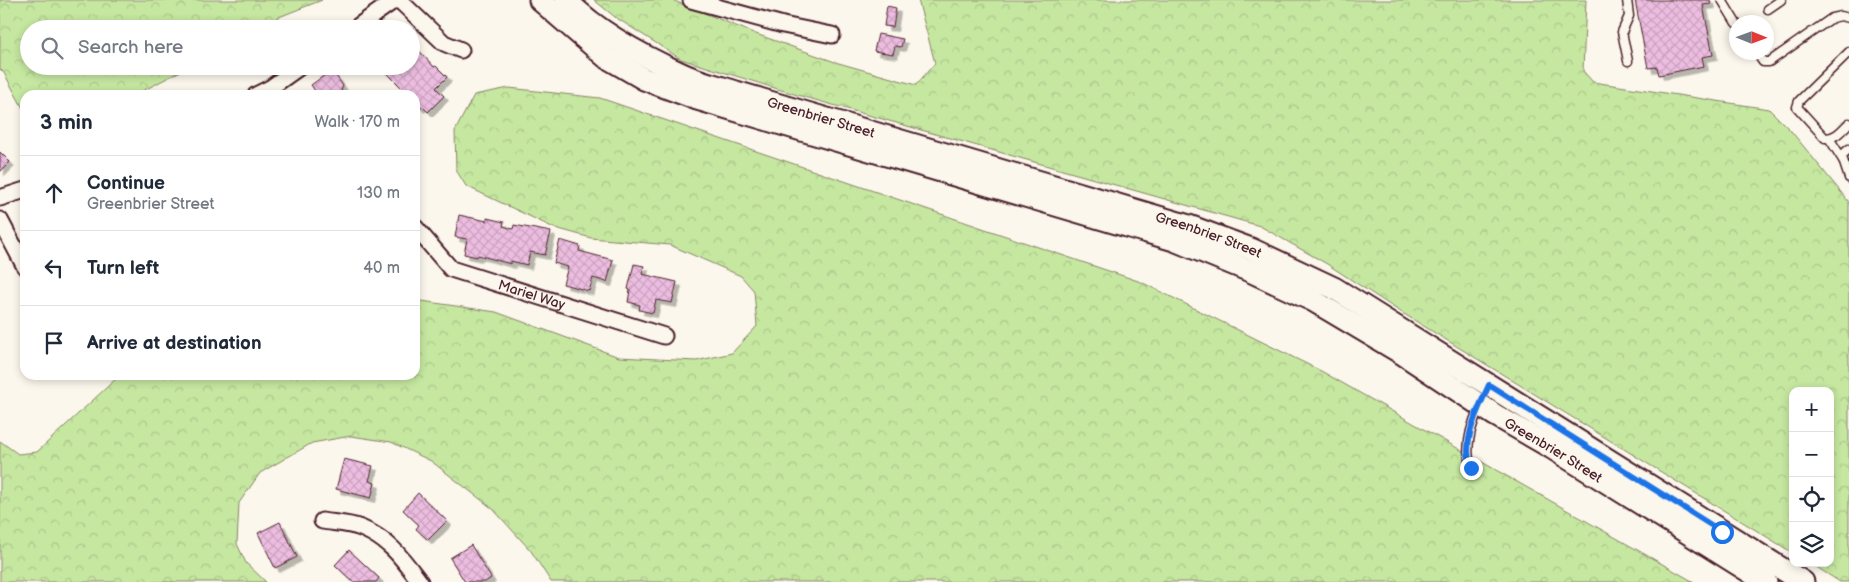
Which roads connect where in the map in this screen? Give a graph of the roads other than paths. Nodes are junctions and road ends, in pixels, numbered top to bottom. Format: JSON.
{"nodes":[{"id":1,"x":397,"y":0,"type":"edge"},
{"id":2,"x":540,"y":0,"type":"edge"},
{"id":3,"x":566,"y":0,"type":"edge"},
{"id":4,"x":691,"y":0,"type":"edge"},
{"id":5,"x":1627,"y":0,"type":"edge"},
{"id":6,"x":1722,"y":0,"type":"edge"},
{"id":7,"x":1781,"y":0,"type":"edge"},
{"id":8,"x":1768,"y":9,"type":"dead end"},
{"id":9,"x":1731,"y":15,"type":"edge"},
{"id":10,"x":1849,"y":18,"type":"edge"},
{"id":11,"x":367,"y":20,"type":"edge"},
{"id":12,"x":419,"y":20,"type":"edge"},
{"id":13,"x":420,"y":21,"type":"edge"},
{"id":14,"x":832,"y":35,"type":"dead end"},
{"id":15,"x":461,"y":50,"type":"dead end"},
{"id":16,"x":1849,"y":52,"type":"edge"},
{"id":17,"x":1774,"y":59,"type":"edge"},
{"id":18,"x":1628,"y":61,"type":"dead end"},
{"id":19,"x":290,"y":75,"type":"edge"},
{"id":20,"x":271,"y":90,"type":"edge"},
{"id":21,"x":1849,"y":123,"type":"edge"},
{"id":22,"x":1830,"y":138,"type":"junction"},
{"id":23,"x":1849,"y":149,"type":"edge"},
{"id":24,"x":1841,"y":156,"type":"junction"},
{"id":25,"x":1849,"y":178,"type":"edge"},
{"id":26,"x":20,"y":192,"type":"edge"},
{"id":27,"x":0,"y":198,"type":"edge"},
{"id":28,"x":0,"y":220,"type":"edge"},
{"id":29,"x":1170,"y":229,"type":"junction"},
{"id":30,"x":420,"y":233,"type":"edge"},
{"id":31,"x":20,"y":258,"type":"edge"},
{"id":32,"x":664,"y":336,"type":"dead end"},
{"id":33,"x":1485,"y":395,"type":"junction"},
{"id":34,"x":1471,"y":468,"type":"dead end"},
{"id":35,"x":322,"y":522,"type":"dead end"},
{"id":36,"x":420,"y":582,"type":"edge"},
{"id":37,"x":1766,"y":582,"type":"edge"},
{"id":38,"x":1803,"y":582,"type":"edge"}],
"edges":[{"from":1,"to":11,"type":"street"},
{"from":1,"to":12,"type":"street"},
{"from":2,"to":29,"type":"main road","name":"Greenbrier Street"},
{"from":3,"to":29,"type":"main road","name":"Greenbrier Street"},
{"from":4,"to":14,"type":"street"},
{"from":5,"to":18,"type":"lane"},
{"from":6,"to":9,"type":"lane"},
{"from":7,"to":8,"type":"lane"},
{"from":10,"to":17,"type":"lane"},
{"from":13,"to":15,"type":"street"},
{"from":16,"to":22,"type":"lane"},
{"from":19,"to":20,"type":"street"},
{"from":21,"to":22,"type":"lane"},
{"from":22,"to":24,"type":"lane"},
{"from":23,"to":24,"type":"lane"},
{"from":24,"to":25,"type":"lane"},
{"from":26,"to":27,"type":"street"},
{"from":28,"to":31,"type":"street"},
{"from":29,"to":33,"type":"main road","name":"Greenbrier Street"},
{"from":30,"to":32,"type":"street","name":"Mariel Way"},
{"from":33,"to":34,"type":"lane"},
{"from":33,"to":37,"type":"main road","name":"Greenbrier Street"},
{"from":33,"to":38,"type":"main road","name":"Greenbrier Street"},
{"from":35,"to":36,"type":"street"}]}
